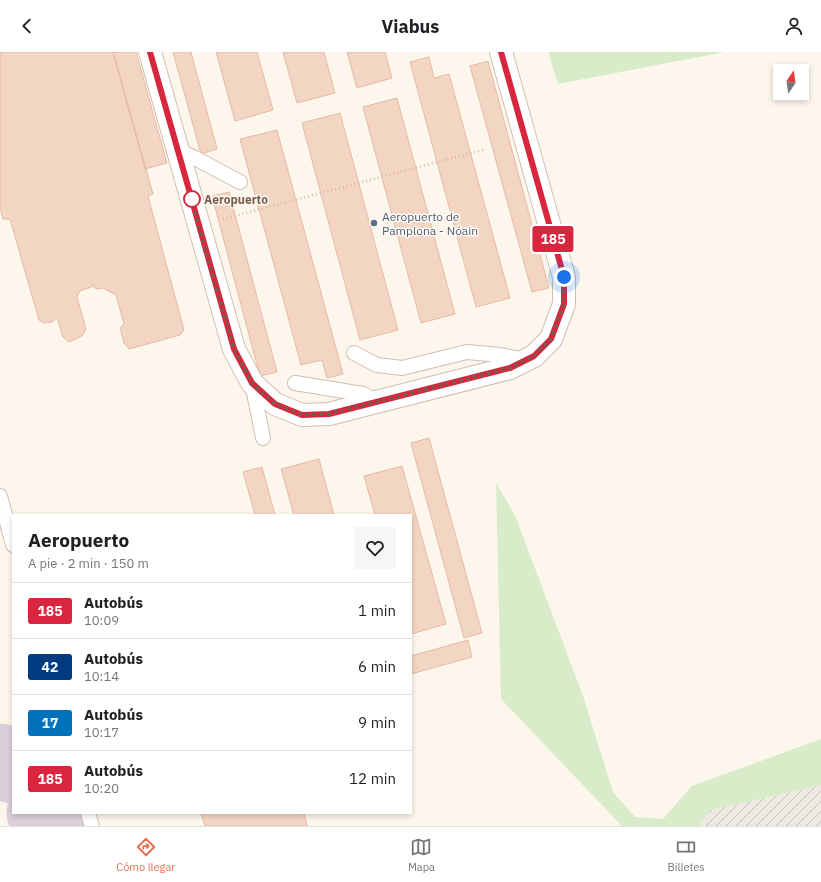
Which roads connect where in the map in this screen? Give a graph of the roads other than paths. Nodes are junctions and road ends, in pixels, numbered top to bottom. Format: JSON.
{"nodes":[{"id":1,"x":150,"y":52,"type":"edge"},
{"id":2,"x":501,"y":52,"type":"edge"},
{"id":3,"x":178,"y":150,"type":"junction"},
{"id":4,"x":240,"y":182,"type":"dead end"},
{"id":5,"x":354,"y":354,"type":"dead end"},
{"id":6,"x":527,"y":360,"type":"junction"},
{"id":7,"x":252,"y":383,"type":"junction"},
{"id":8,"x":295,"y":383,"type":"dead end"},
{"id":9,"x":390,"y":401,"type":"junction"},
{"id":10,"x":263,"y":438,"type":"dead end"},
{"id":11,"x":0,"y":496,"type":"edge"},
{"id":12,"x":12,"y":541,"type":"edge"},
{"id":13,"x":88,"y":814,"type":"edge"},
{"id":14,"x":92,"y":826,"type":"edge"}],
"edges":[{"from":1,"to":3,"type":"street"},
{"from":2,"to":6,"type":"street"},
{"from":3,"to":4,"type":"lane"},
{"from":3,"to":7,"type":"street"},
{"from":5,"to":6,"type":"lane"},
{"from":6,"to":9,"type":"street"},
{"from":7,"to":9,"type":"street"},
{"from":7,"to":10,"type":"lane"},
{"from":8,"to":9,"type":"lane"},
{"from":11,"to":12,"type":"lane"},
{"from":13,"to":14,"type":"lane"}]}
